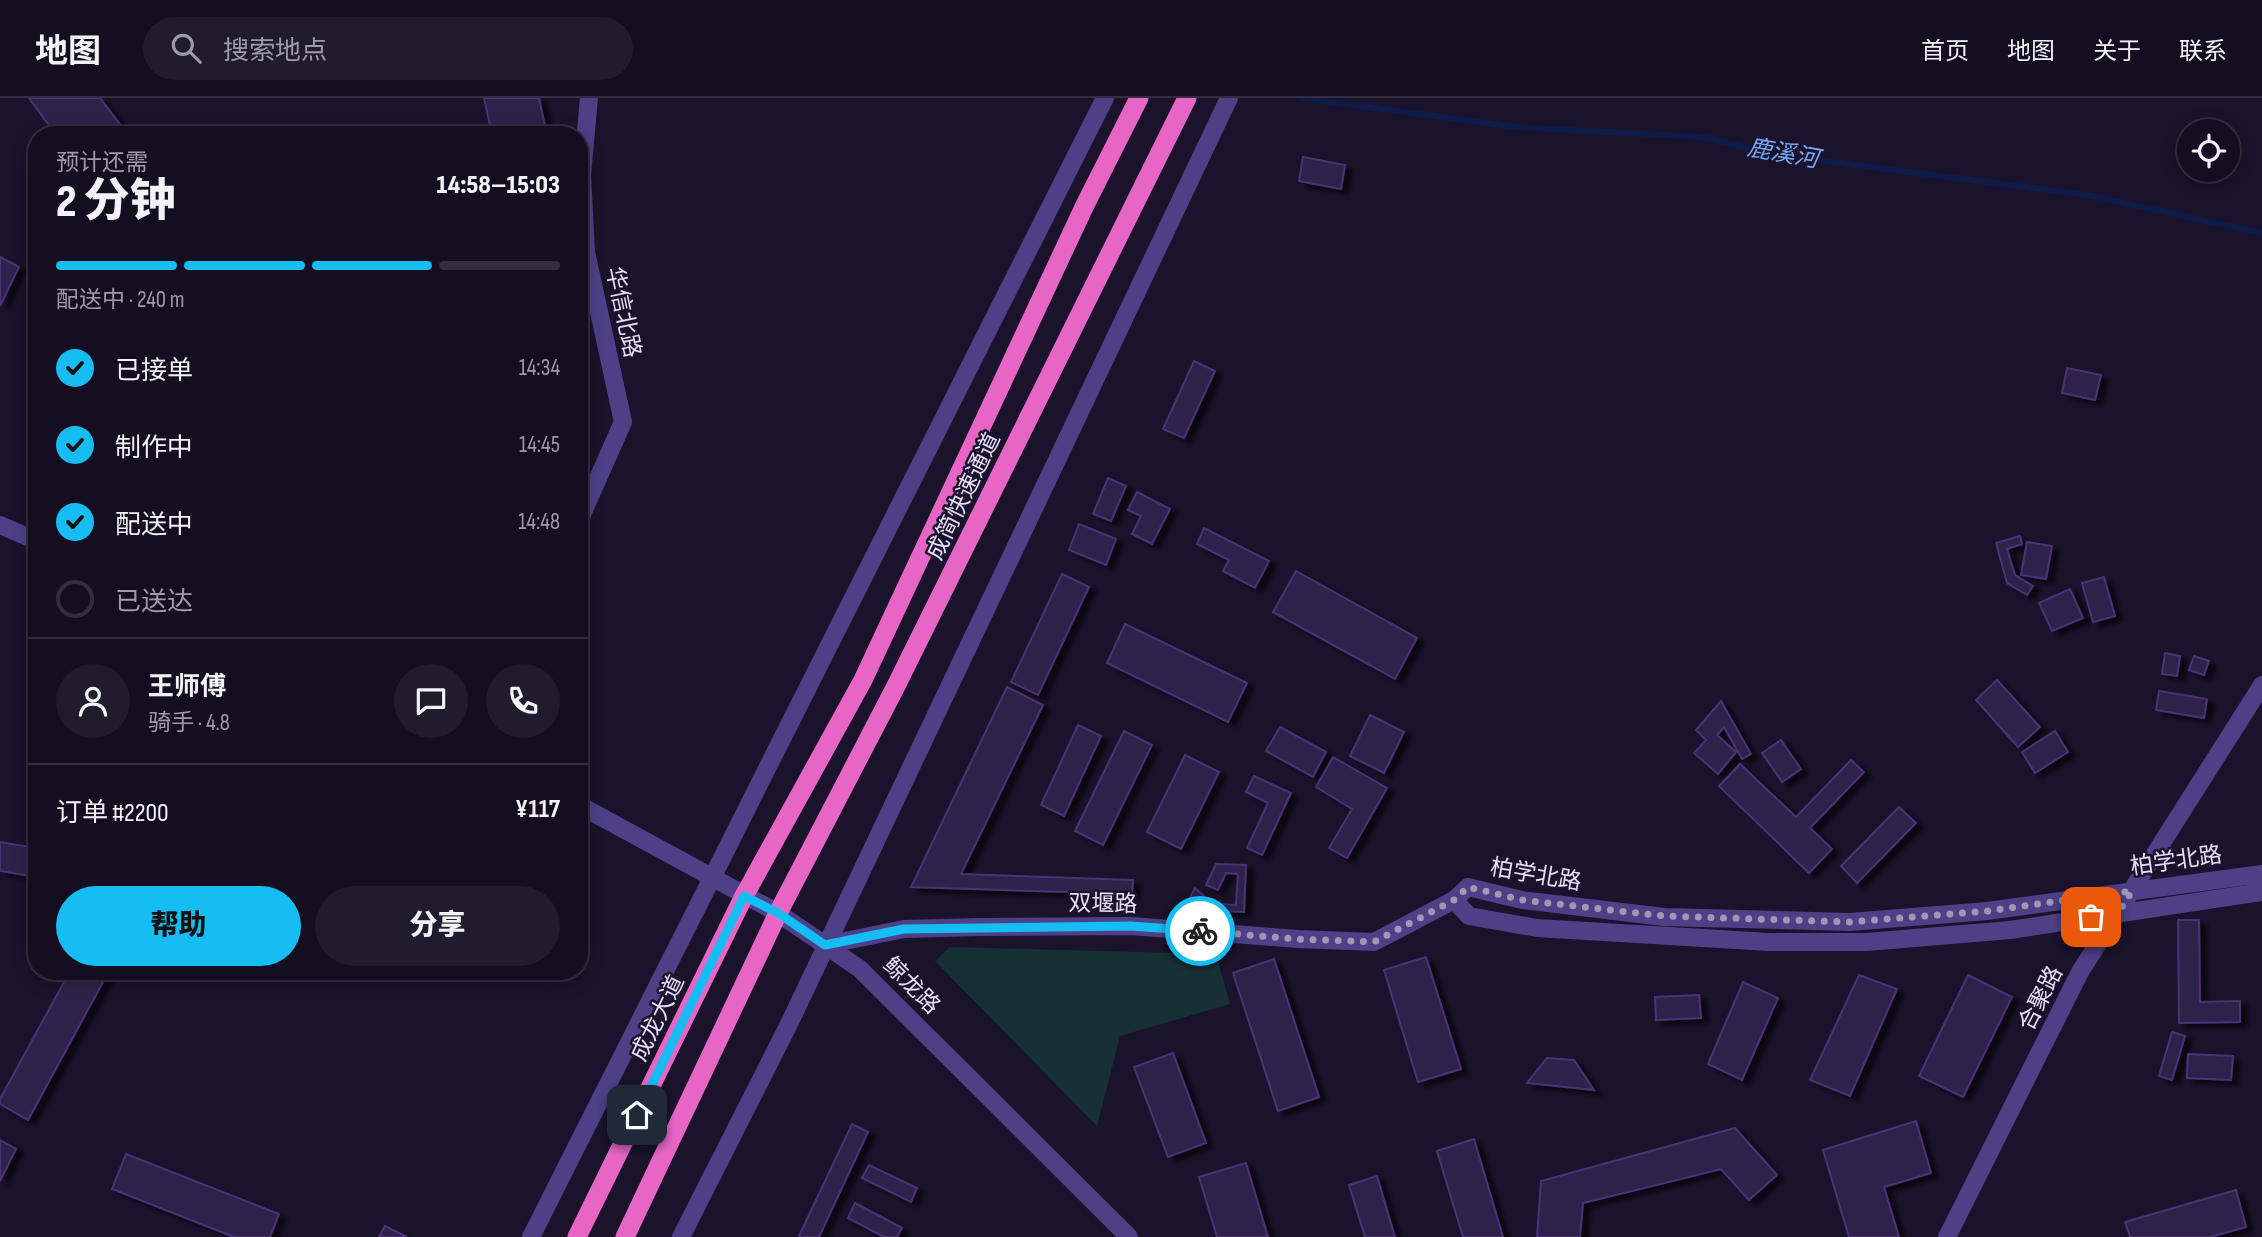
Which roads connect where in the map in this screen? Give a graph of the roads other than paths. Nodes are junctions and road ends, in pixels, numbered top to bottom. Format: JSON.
{"nodes":[{"id":1,"x":1105,"y":98,"type":"edge"},
{"id":2,"x":1139,"y":98,"type":"edge"},
{"id":3,"x":1187,"y":98,"type":"edge"},
{"id":4,"x":1229,"y":98,"type":"edge"},
{"id":5,"x":588,"y":100,"type":"edge"},
{"id":6,"x":586,"y":126,"type":"edge"},
{"id":7,"x":588,"y":261,"type":"edge"},
{"id":8,"x":588,"y":502,"type":"edge"},
{"id":9,"x":0,"y":525,"type":"edge"},
{"id":10,"x":28,"y":537,"type":"edge"},
{"id":11,"x":2262,"y":685,"type":"edge"},
{"id":12,"x":588,"y":810,"type":"edge"},
{"id":13,"x":2262,"y":874,"type":"edge"},
{"id":14,"x":712,"y":876,"type":"junction"},
{"id":15,"x":2132,"y":891,"type":"junction"},
{"id":16,"x":2262,"y":892,"type":"edge"},
{"id":17,"x":744,"y":896,"type":"junction"},
{"id":18,"x":1454,"y":900,"type":"junction"},
{"id":19,"x":778,"y":913,"type":"junction"},
{"id":20,"x":2118,"y":913,"type":"junction"},
{"id":21,"x":825,"y":945,"type":"junction"},
{"id":22,"x":531,"y":1237,"type":"edge"},
{"id":23,"x":577,"y":1237,"type":"edge"},
{"id":24,"x":625,"y":1237,"type":"edge"},
{"id":25,"x":681,"y":1237,"type":"edge"},
{"id":26,"x":1129,"y":1237,"type":"edge"},
{"id":27,"x":1947,"y":1237,"type":"edge"}],
"edges":[{"from":1,"to":14,"type":"street"},
{"from":2,"to":17,"type":"highway","name":"成简快速通道"},
{"from":3,"to":19,"type":"highway","name":"成简快速通道"},
{"from":4,"to":21,"type":"street"},
{"from":5,"to":6,"type":"street","name":"华信北路"},
{"from":7,"to":8,"type":"street","name":"华信北路"},
{"from":9,"to":10,"type":"street"},
{"from":11,"to":15,"type":"street","name":"合聚路"},
{"from":12,"to":14,"type":"street","name":"鲸龙路"},
{"from":13,"to":15,"type":"street","name":"柏学北路"},
{"from":14,"to":17,"type":"street","name":"鲸龙路"},
{"from":14,"to":22,"type":"street"},
{"from":15,"to":18,"type":"street","name":"柏学北路"},
{"from":15,"to":20,"type":"street","name":"合聚路"},
{"from":16,"to":20,"type":"street","name":"柏学北路"},
{"from":17,"to":19,"type":"street","name":"鲸龙路"},
{"from":17,"to":23,"type":"highway","name":"成龙大道"},
{"from":18,"to":20,"type":"street","name":"柏学北路"},
{"from":18,"to":21,"type":"street","name":"双堰路"},
{"from":19,"to":21,"type":"street","name":"鲸龙路"},
{"from":19,"to":24,"type":"highway"},
{"from":20,"to":27,"type":"street","name":"合聚路"},
{"from":21,"to":25,"type":"street"},
{"from":21,"to":26,"type":"street","name":"鲸龙路"}]}
